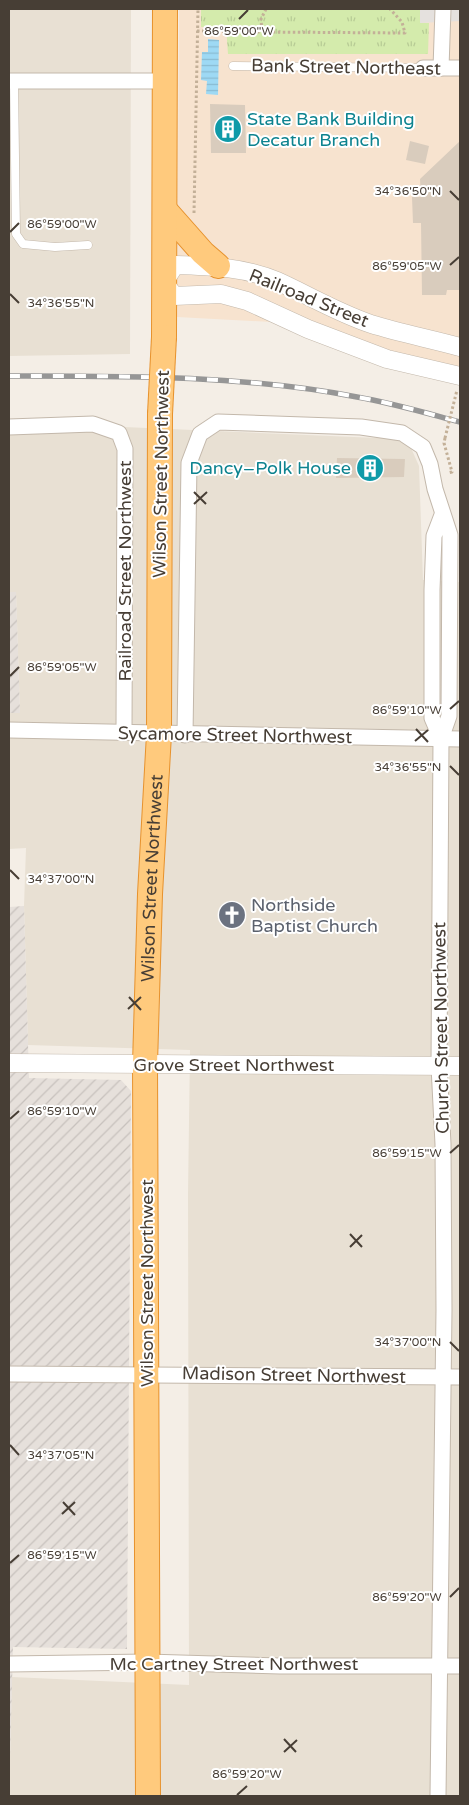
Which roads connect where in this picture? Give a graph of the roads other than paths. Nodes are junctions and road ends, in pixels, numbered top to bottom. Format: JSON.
{"nodes":[{"id":1,"x":165,"y":9,"type":"edge"},
{"id":2,"x":443,"y":9,"type":"edge"},
{"id":3,"x":233,"y":66,"type":"dead end"},
{"id":4,"x":423,"y":68,"type":"joint"},
{"id":5,"x":441,"y":68,"type":"junction"},
{"id":6,"x":460,"y":68,"type":"edge"},
{"id":7,"x":12,"y":81,"type":"edge"},
{"id":8,"x":165,"y":81,"type":"junction"},
{"id":9,"x":165,"y":210,"type":"junction"},
{"id":10,"x":88,"y":245,"type":"dead end"},
{"id":11,"x":218,"y":266,"type":"junction"},
{"id":12,"x":164,"y":282,"type":"junction"},
{"id":13,"x":460,"y":347,"type":"edge"},
{"id":14,"x":458,"y":383,"type":"edge"},
{"id":15,"x":9,"y":427,"type":"edge"},
{"id":16,"x":9,"y":730,"type":"edge"},
{"id":17,"x":124,"y":733,"type":"junction"},
{"id":18,"x":159,"y":734,"type":"junction"},
{"id":19,"x":185,"y":735,"type":"junction"},
{"id":20,"x":441,"y":739,"type":"junction"},
{"id":21,"x":460,"y":739,"type":"edge"},
{"id":22,"x":9,"y":1064,"type":"edge"},
{"id":23,"x":145,"y":1064,"type":"junction"},
{"id":24,"x":439,"y":1066,"type":"junction"},
{"id":25,"x":460,"y":1066,"type":"edge"},
{"id":26,"x":9,"y":1374,"type":"edge"},
{"id":27,"x":148,"y":1374,"type":"junction"},
{"id":28,"x":442,"y":1377,"type":"junction"},
{"id":29,"x":460,"y":1377,"type":"edge"},
{"id":30,"x":147,"y":1662,"type":"junction"},
{"id":31,"x":9,"y":1664,"type":"edge"},
{"id":32,"x":440,"y":1666,"type":"junction"},
{"id":33,"x":460,"y":1666,"type":"edge"},
{"id":34,"x":148,"y":1796,"type":"edge"},
{"id":35,"x":438,"y":1796,"type":"edge"}],
"edges":[{"from":1,"to":8,"type":"highway","name":"Wilson Street Northwest"},
{"from":2,"to":5,"type":"street"},
{"from":3,"to":4,"type":"lane","name":"Bank Street Northeast"},
{"from":4,"to":5,"type":"street","name":"Bank Street Northeast"},
{"from":5,"to":6,"type":"street","name":"Bank Street Northeast"},
{"from":7,"to":8,"type":"street"},
{"from":7,"to":10,"type":"lane"},
{"from":8,"to":9,"type":"highway","name":"Wilson Street Northwest"},
{"from":9,"to":11,"type":"highway"},
{"from":9,"to":12,"type":"highway","name":"Wilson Street Northwest"},
{"from":11,"to":12,"type":"street","name":"Railroad Street"},
{"from":11,"to":13,"type":"street","name":"Railroad Street"},
{"from":12,"to":14,"type":"street"},
{"from":12,"to":18,"type":"highway","name":"Wilson Street Northwest","bridge":true},
{"from":15,"to":17,"type":"street","name":"Railroad Street Northwest"},
{"from":16,"to":17,"type":"street","name":"Sycamore Street Northwest"},
{"from":17,"to":18,"type":"street","name":"Sycamore Street Northwest"},
{"from":18,"to":19,"type":"street","name":"Sycamore Street Northwest"},
{"from":18,"to":23,"type":"highway","name":"Wilson Street Northwest"},
{"from":19,"to":20,"type":"street","name":"Sycamore Street Northwest"},
{"from":19,"to":20,"type":"street","name":"Church Street Northwest"},
{"from":20,"to":21,"type":"street","name":"Sycamore Street Northwest"},
{"from":20,"to":24,"type":"street","name":"Church Street Northwest"},
{"from":22,"to":23,"type":"street","name":"Grove Street Northwest"},
{"from":23,"to":24,"type":"street","name":"Grove Street Northwest"},
{"from":23,"to":27,"type":"highway","name":"Wilson Street Northwest"},
{"from":24,"to":25,"type":"street","name":"Grove Street Northwest"},
{"from":24,"to":28,"type":"street","name":"Church Street Northwest"},
{"from":26,"to":27,"type":"street","name":"Madison Street Northwest"},
{"from":27,"to":28,"type":"street","name":"Madison Street Northwest"},
{"from":27,"to":30,"type":"highway","name":"Wilson Street Northwest"},
{"from":28,"to":29,"type":"street","name":"Madison Street Northwest"},
{"from":28,"to":32,"type":"street","name":"Church Street Northwest"},
{"from":30,"to":31,"type":"street","name":"Mc Cartney Street Northwest"},
{"from":30,"to":32,"type":"street","name":"Mc Cartney Street Northwest"},
{"from":30,"to":34,"type":"highway","name":"Wilson Street Northwest"},
{"from":32,"to":33,"type":"street","name":"Mc Cartney Street Northwest"},
{"from":32,"to":35,"type":"street","name":"Church Street Northwest"}]}
